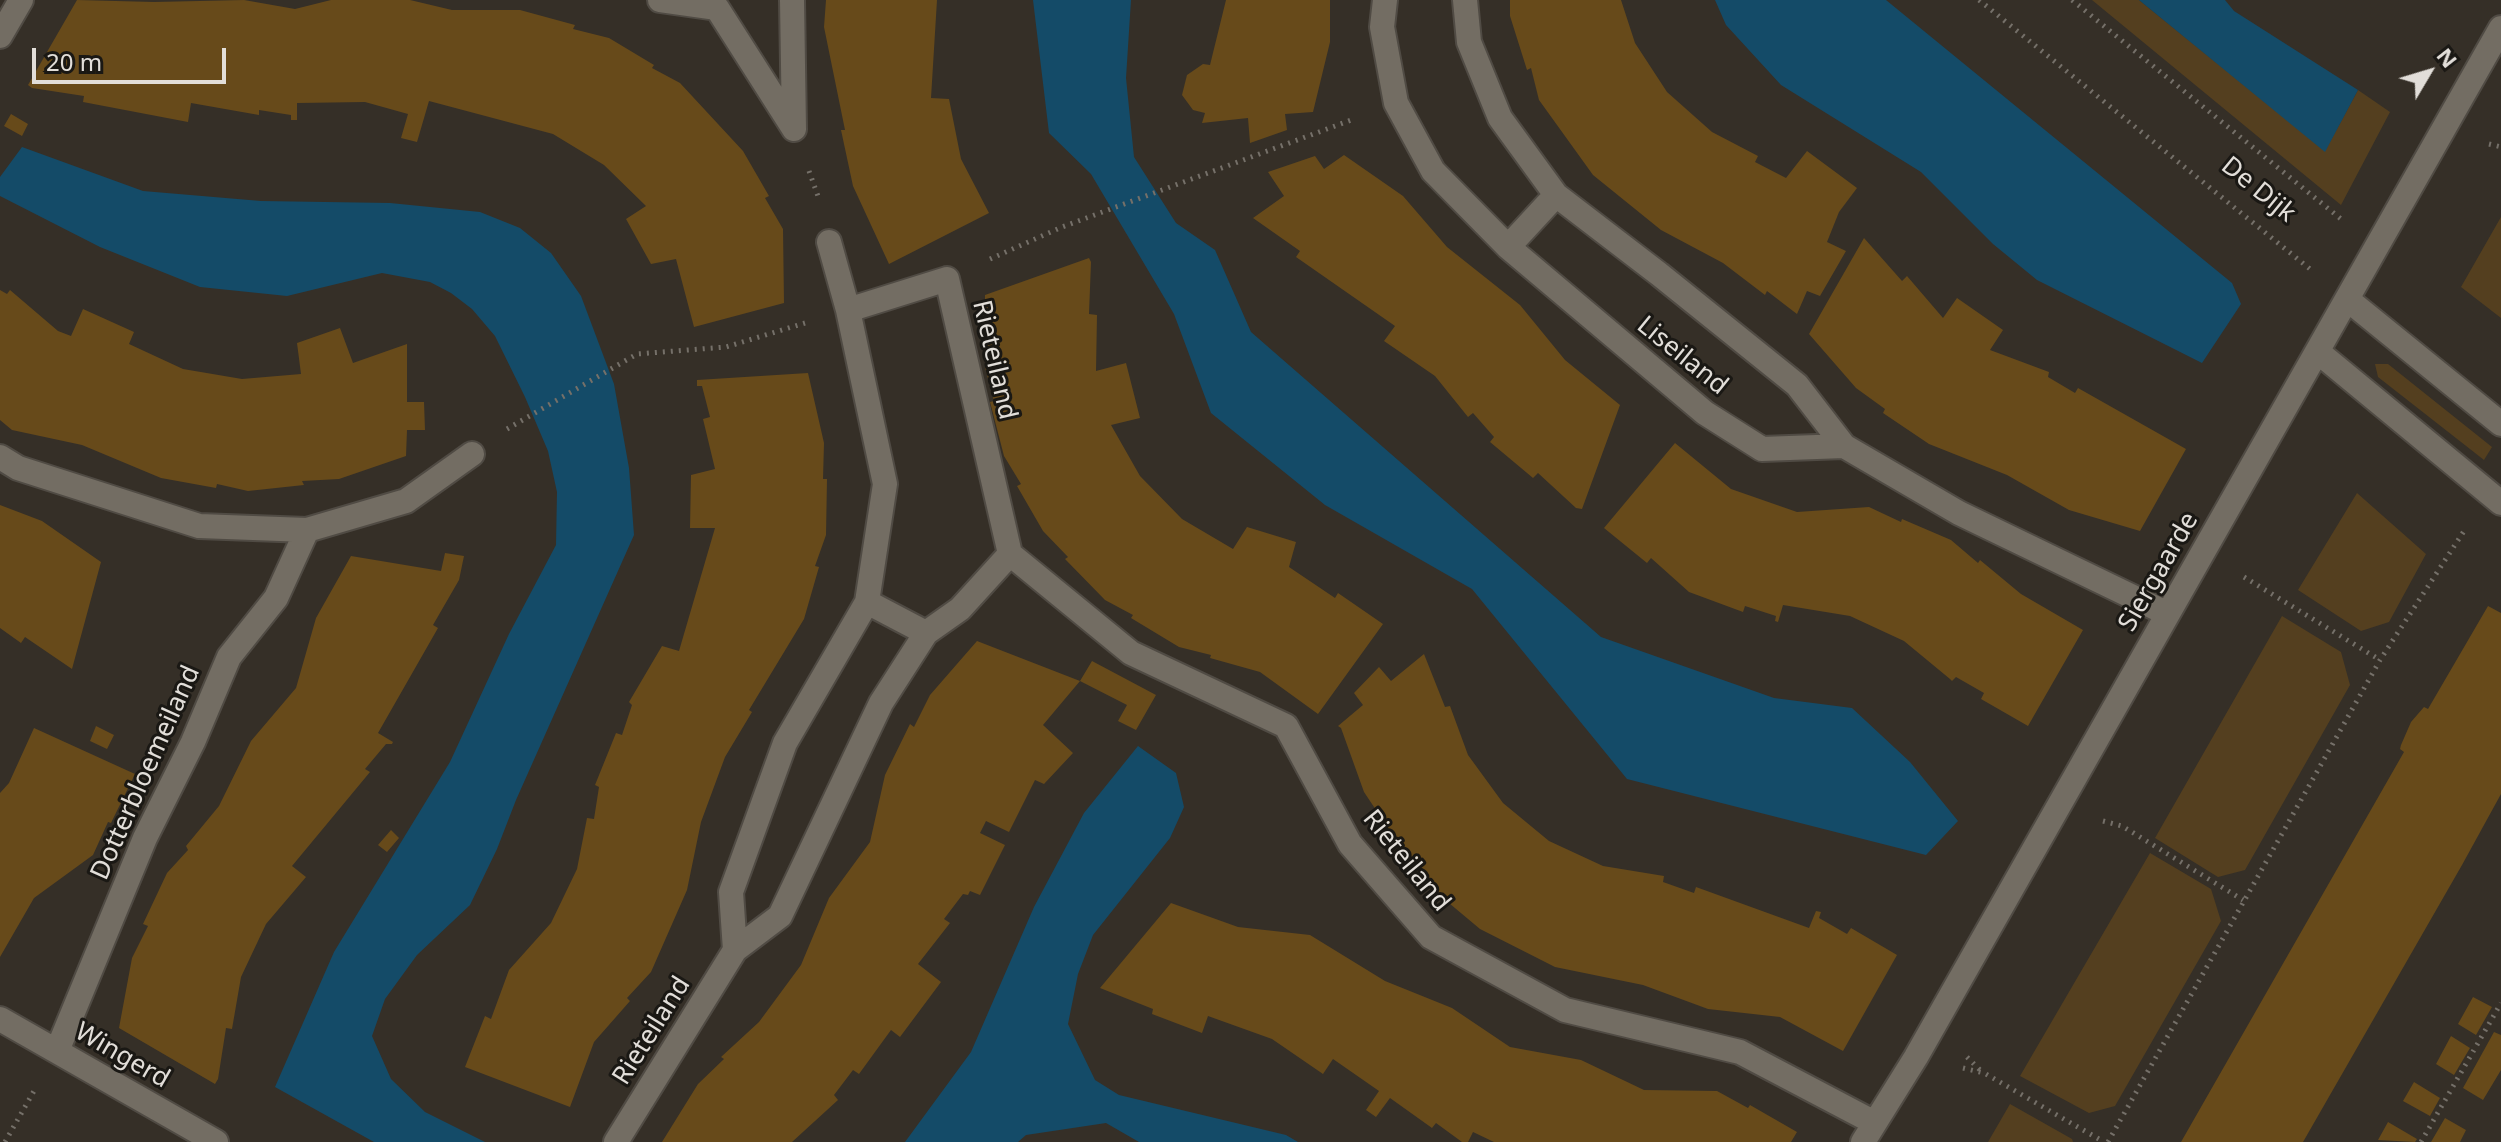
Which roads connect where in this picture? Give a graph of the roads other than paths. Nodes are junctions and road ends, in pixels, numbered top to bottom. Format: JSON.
{"nodes":[{"id":1,"x":21,"y":0,"type":"edge"},
{"id":2,"x":660,"y":0,"type":"edge"},
{"id":3,"x":792,"y":0,"type":"edge"},
{"id":4,"x":1385,"y":0,"type":"edge"},
{"id":5,"x":1465,"y":0,"type":"edge"},
{"id":6,"x":722,"y":4,"type":"edge"},
{"id":7,"x":2501,"y":28,"type":"edge"},
{"id":8,"x":0,"y":36,"type":"edge"},
{"id":9,"x":1556,"y":195,"type":"junction"},
{"id":10,"x":829,"y":242,"type":"road end"},
{"id":11,"x":1508,"y":247,"type":"junction"},
{"id":12,"x":2347,"y":299,"type":"junction"},
{"id":13,"x":848,"y":310,"type":"junction"},
{"id":14,"x":2318,"y":352,"type":"junction"},
{"id":15,"x":2501,"y":424,"type":"edge"},
{"id":16,"x":1844,"y":446,"type":"junction"},
{"id":17,"x":472,"y":454,"type":"dead end"},
{"id":18,"x":0,"y":457,"type":"edge"},
{"id":19,"x":2495,"y":498,"type":"edge"},
{"id":20,"x":307,"y":530,"type":"junction"},
{"id":21,"x":1010,"y":554,"type":"junction"},
{"id":22,"x":867,"y":602,"type":"junction"},
{"id":23,"x":2166,"y":613,"type":"junction"},
{"id":24,"x":926,"y":633,"type":"junction"},
{"id":25,"x":735,"y":950,"type":"junction"},
{"id":26,"x":0,"y":1019,"type":"edge"},
{"id":27,"x":57,"y":1051,"type":"junction"},
{"id":28,"x":1868,"y":1132,"type":"edge"},
{"id":29,"x":216,"y":1142,"type":"edge"},
{"id":30,"x":616,"y":1142,"type":"edge"}],
"edges":[{"from":1,"to":8,"type":"street"},
{"from":2,"to":6,"type":"street"},
{"from":3,"to":6,"type":"street"},
{"from":4,"to":11,"type":"street","name":"Liseiland"},
{"from":5,"to":9,"type":"street","name":"Liseiland"},
{"from":7,"to":12,"type":"street","name":"Siergaarde"},
{"from":9,"to":11,"type":"street"},
{"from":9,"to":16,"type":"street","name":"Liseiland"},
{"from":10,"to":13,"type":"street"},
{"from":11,"to":16,"type":"street","name":"Liseiland"},
{"from":12,"to":14,"type":"street","name":"Siergaarde"},
{"from":12,"to":15,"type":"street"},
{"from":13,"to":21,"type":"street","name":"Rieteiland"},
{"from":13,"to":22,"type":"street"},
{"from":14,"to":19,"type":"street"},
{"from":14,"to":23,"type":"street","name":"Siergaarde"},
{"from":16,"to":23,"type":"street","name":"Liseiland"},
{"from":17,"to":20,"type":"street"},
{"from":18,"to":20,"type":"street"},
{"from":20,"to":27,"type":"street","name":"Dotterbloemeiland"},
{"from":21,"to":24,"type":"street","name":"Rieteiland"},
{"from":21,"to":28,"type":"street","name":"Rieteiland"},
{"from":22,"to":24,"type":"street"},
{"from":22,"to":25,"type":"street"},
{"from":23,"to":28,"type":"street","name":"Siergaarde"},
{"from":24,"to":25,"type":"street","name":"Rieteiland"},
{"from":25,"to":30,"type":"street","name":"Rieteiland"},
{"from":26,"to":27,"type":"street","name":"Wingerd"},
{"from":27,"to":29,"type":"street","name":"Wingerd"}]}
